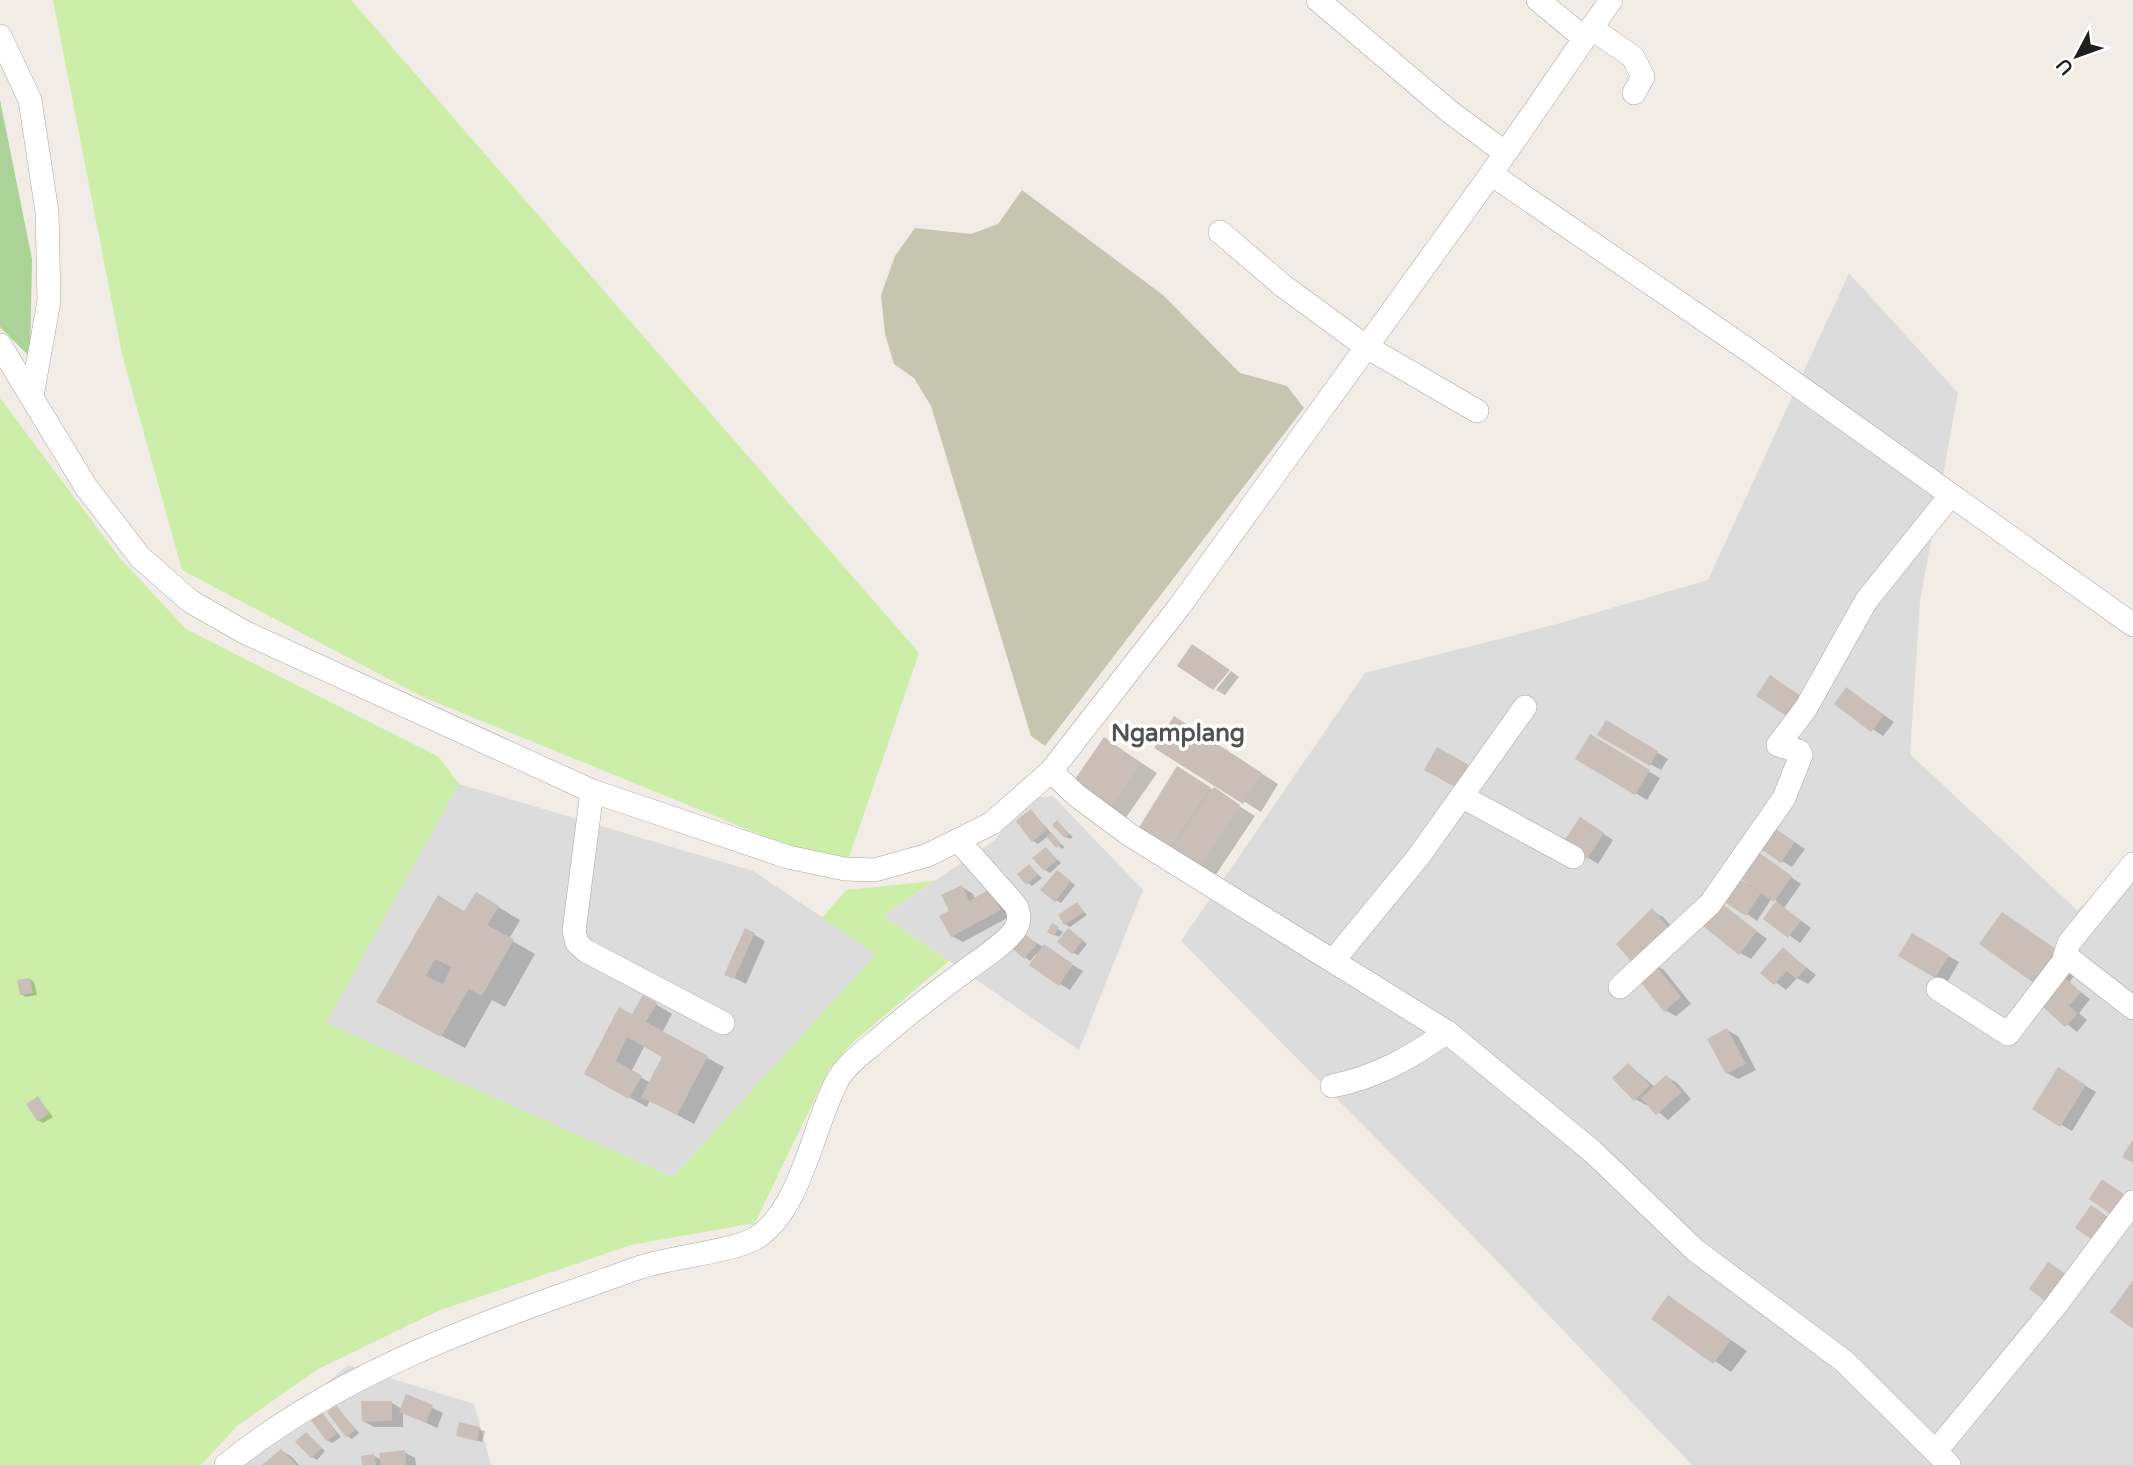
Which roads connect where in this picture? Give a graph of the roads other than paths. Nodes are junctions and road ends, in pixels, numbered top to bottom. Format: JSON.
{"nodes":[{"id":1,"x":1318,"y":0,"type":"edge"},
{"id":2,"x":1538,"y":0,"type":"edge"},
{"id":3,"x":1611,"y":0,"type":"edge"},
{"id":4,"x":1588,"y":33,"type":"junction"},
{"id":5,"x":0,"y":36,"type":"edge"},
{"id":6,"x":1634,"y":93,"type":"dead end"},
{"id":7,"x":1503,"y":152,"type":"junction"},
{"id":8,"x":1491,"y":174,"type":"junction"},
{"id":9,"x":1220,"y":232,"type":"dead end"},
{"id":10,"x":0,"y":345,"type":"edge"},
{"id":11,"x":1365,"y":346,"type":"junction"},
{"id":12,"x":32,"y":396,"type":"junction"},
{"id":13,"x":1477,"y":411,"type":"dead end"},
{"id":14,"x":1950,"y":496,"type":"junction"},
{"id":15,"x":2133,"y":625,"type":"edge"},
{"id":16,"x":1525,"y":707,"type":"dead end"},
{"id":17,"x":1051,"y":771,"type":"junction"},
{"id":18,"x":592,"y":790,"type":"junction"},
{"id":19,"x":1463,"y":797,"type":"junction"},
{"id":20,"x":958,"y":840,"type":"junction"},
{"id":21,"x":1573,"y":857,"type":"dead end"},
{"id":22,"x":2133,"y":864,"type":"edge"},
{"id":23,"x":2067,"y":957,"type":"junction"},
{"id":24,"x":1333,"y":961,"type":"junction"},
{"id":25,"x":1620,"y":987,"type":"dead end"},
{"id":26,"x":1938,"y":989,"type":"dead end"},
{"id":27,"x":2133,"y":1008,"type":"edge"},
{"id":28,"x":723,"y":1023,"type":"dead end"},
{"id":29,"x":1447,"y":1032,"type":"junction"},
{"id":30,"x":1332,"y":1086,"type":"dead end"},
{"id":31,"x":2133,"y":1202,"type":"edge"},
{"id":32,"x":1942,"y":1458,"type":"edge"},
{"id":33,"x":226,"y":1465,"type":"edge"}],
"edges":[{"from":1,"to":7,"type":"street"},
{"from":2,"to":4,"type":"street"},
{"from":3,"to":4,"type":"street"},
{"from":4,"to":6,"type":"street"},
{"from":4,"to":7,"type":"street"},
{"from":5,"to":12,"type":"street"},
{"from":7,"to":8,"type":"street"},
{"from":8,"to":11,"type":"street"},
{"from":8,"to":14,"type":"street"},
{"from":9,"to":11,"type":"street"},
{"from":10,"to":12,"type":"street"},
{"from":11,"to":13,"type":"street"},
{"from":11,"to":17,"type":"street"},
{"from":12,"to":18,"type":"street"},
{"from":14,"to":15,"type":"street"},
{"from":14,"to":25,"type":"street"},
{"from":16,"to":19,"type":"street"},
{"from":17,"to":20,"type":"street"},
{"from":17,"to":24,"type":"street"},
{"from":18,"to":20,"type":"street"},
{"from":18,"to":28,"type":"street"},
{"from":19,"to":21,"type":"street"},
{"from":19,"to":24,"type":"street"},
{"from":20,"to":33,"type":"street"},
{"from":22,"to":23,"type":"street"},
{"from":23,"to":26,"type":"street"},
{"from":23,"to":27,"type":"street"},
{"from":24,"to":29,"type":"street"},
{"from":29,"to":30,"type":"street"},
{"from":29,"to":32,"type":"street"},
{"from":31,"to":32,"type":"street"}]}
